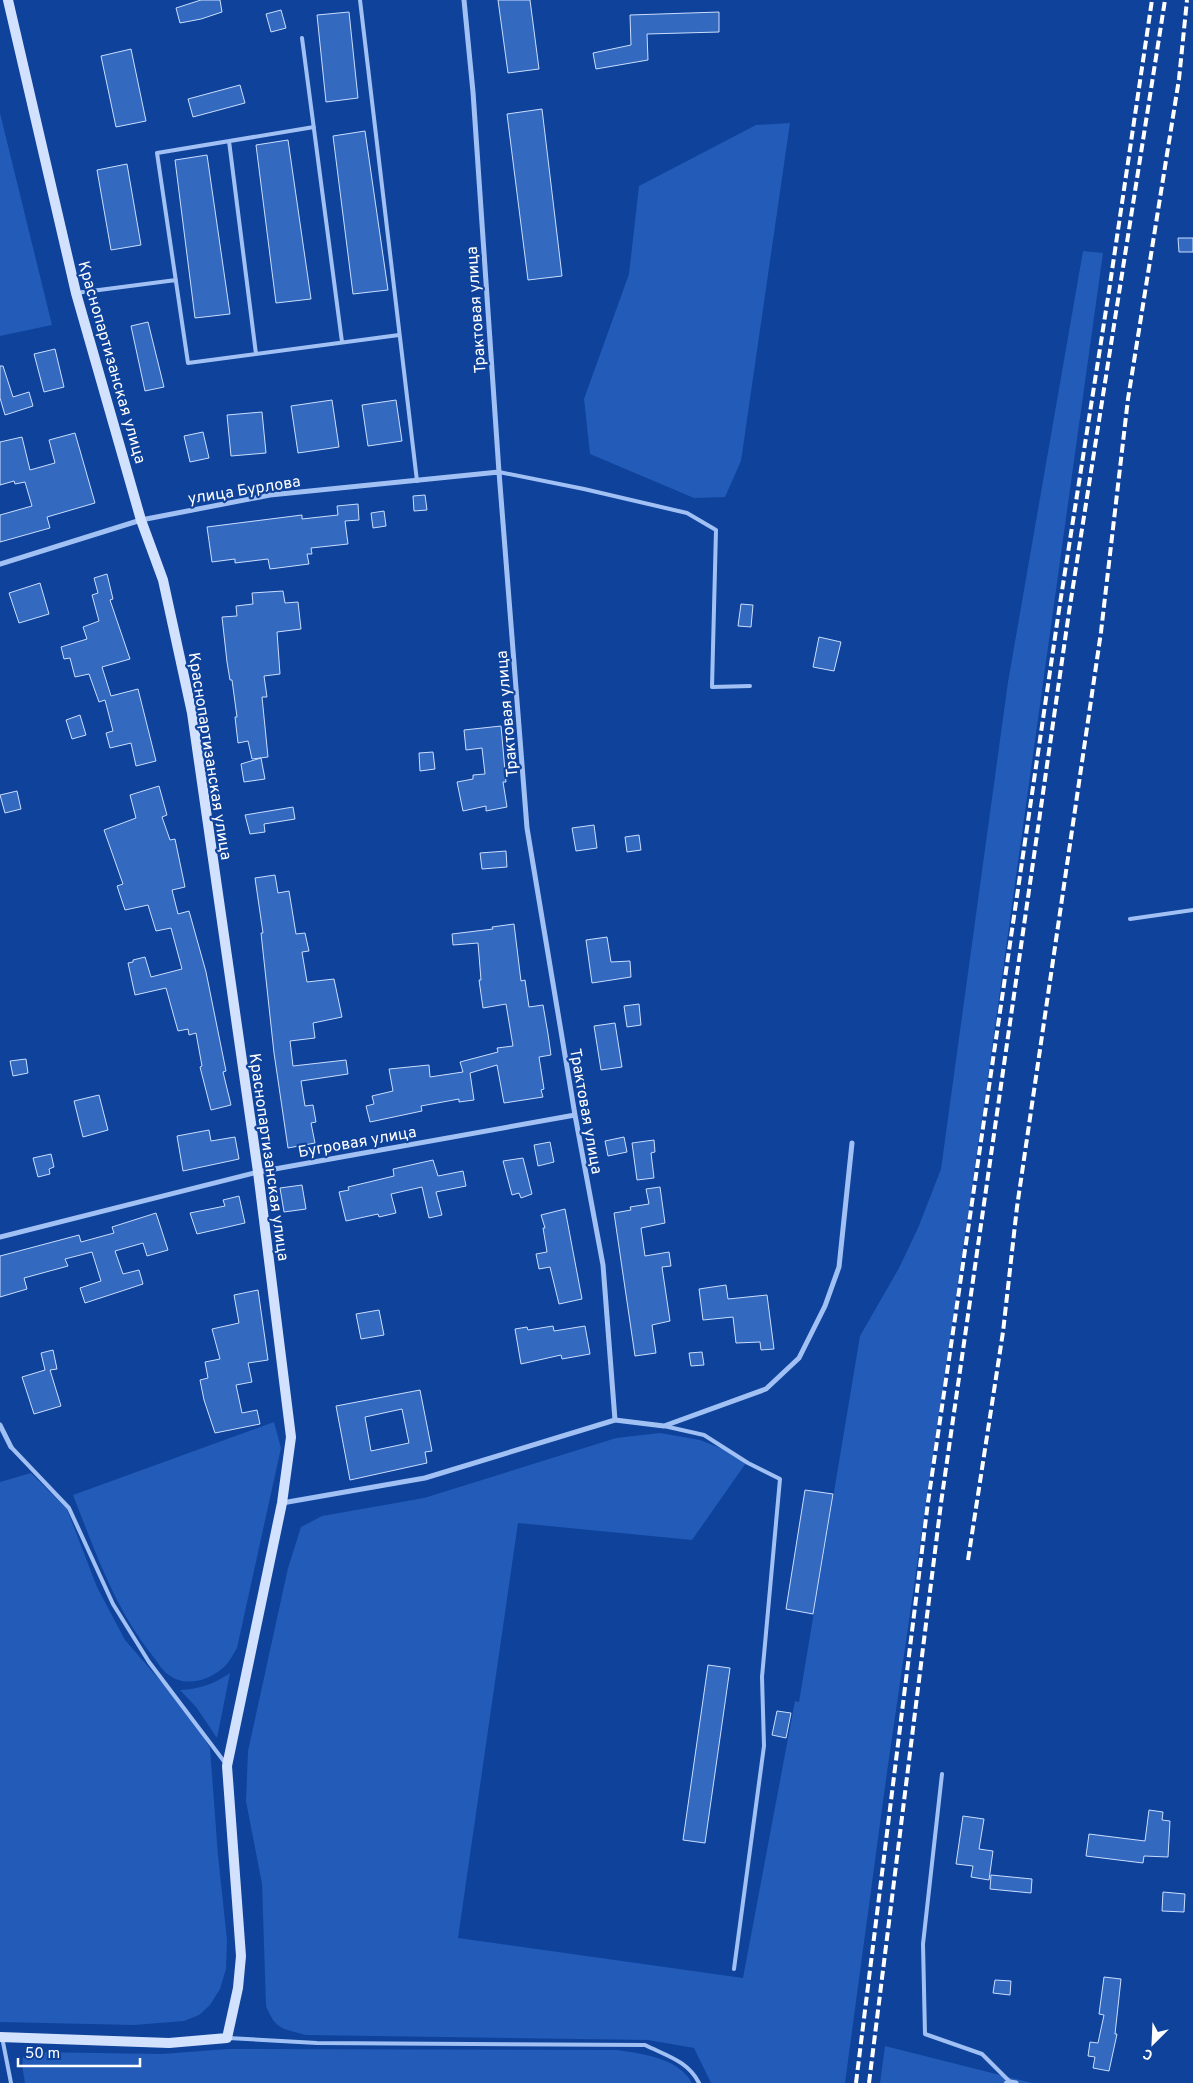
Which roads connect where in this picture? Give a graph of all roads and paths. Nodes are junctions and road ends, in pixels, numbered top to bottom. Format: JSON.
{"nodes":[{"id":1,"x":8,"y":0,"type":"edge"},
{"id":2,"x":360,"y":0,"type":"edge"},
{"id":3,"x":464,"y":0,"type":"edge"},
{"id":4,"x":302,"y":38,"type":"dead end"},
{"id":5,"x":314,"y":127,"type":"junction"},
{"id":6,"x":229,"y":141,"type":"junction"},
{"id":7,"x":176,"y":280,"type":"junction"},
{"id":8,"x":76,"y":293,"type":"junction"},
{"id":9,"x":400,"y":335,"type":"junction"},
{"id":10,"x":342,"y":342,"type":"junction"},
{"id":11,"x":256,"y":354,"type":"junction"},
{"id":12,"x":499,"y":472,"type":"junction"},
{"id":13,"x":417,"y":481,"type":"junction"},
{"id":14,"x":142,"y":520,"type":"junction"},
{"id":15,"x":0,"y":564,"type":"edge"},
{"id":16,"x":750,"y":686,"type":"dead end"},
{"id":17,"x":1193,"y":910,"type":"edge"},
{"id":18,"x":1130,"y":919,"type":"dead end"},
{"id":19,"x":575,"y":1115,"type":"junction"},
{"id":20,"x":852,"y":1143,"type":"dead end"},
{"id":21,"x":258,"y":1172,"type":"junction"},
{"id":22,"x":0,"y":1237,"type":"edge"},
{"id":23,"x":615,"y":1420,"type":"junction"},
{"id":24,"x":0,"y":1425,"type":"edge"},
{"id":25,"x":664,"y":1426,"type":"junction"},
{"id":26,"x":11,"y":1447,"type":"joint"},
{"id":27,"x":282,"y":1503,"type":"junction"},
{"id":28,"x":227,"y":1766,"type":"junction"},
{"id":29,"x":942,"y":1774,"type":"dead end"},
{"id":30,"x":734,"y":1969,"type":"dead end"},
{"id":31,"x":1,"y":2037,"type":"edge"},
{"id":32,"x":227,"y":2038,"type":"junction"},
{"id":33,"x":1008,"y":2082,"type":"edge"},
{"id":34,"x":11,"y":2083,"type":"edge"},
{"id":35,"x":699,"y":2083,"type":"edge"},
{"id":36,"x":1016,"y":2083,"type":"edge"}],
"edges":[{"from":1,"to":8,"type":"street","name":"Краснопартизанская улица"},
{"from":2,"to":9,"type":"lane"},
{"from":3,"to":12,"type":"street","name":"Трактовая улица"},
{"from":4,"to":5,"type":"lane"},
{"from":5,"to":6,"type":"lane"},
{"from":5,"to":10,"type":"lane"},
{"from":6,"to":7,"type":"lane"},
{"from":6,"to":11,"type":"lane"},
{"from":7,"to":8,"type":"lane"},
{"from":7,"to":11,"type":"lane"},
{"from":8,"to":14,"type":"street","name":"Краснопартизанская улица"},
{"from":9,"to":10,"type":"lane"},
{"from":9,"to":13,"type":"lane"},
{"from":10,"to":11,"type":"lane"},
{"from":12,"to":13,"type":"street","name":"улица Бурлова"},
{"from":12,"to":16,"type":"lane"},
{"from":12,"to":19,"type":"street","name":"Трактовая улица"},
{"from":13,"to":14,"type":"street","name":"улица Бурлова"},
{"from":14,"to":15,"type":"street","name":"улица Бурлова"},
{"from":14,"to":21,"type":"street","name":"Краснопартизанская улица"},
{"from":17,"to":18,"type":"lane"},
{"from":19,"to":21,"type":"street","name":"Бугровая улица"},
{"from":19,"to":23,"type":"street","name":"Трактовая улица"},
{"from":20,"to":25,"type":"street"},
{"from":21,"to":22,"type":"street","name":"Бугровая улица"},
{"from":21,"to":27,"type":"street","name":"Краснопартизанская улица"},
{"from":23,"to":25,"type":"street"},
{"from":23,"to":27,"type":"street"},
{"from":24,"to":26,"type":"street"},
{"from":25,"to":30,"type":"lane"},
{"from":26,"to":28,"type":"lane"},
{"from":27,"to":28,"type":"street","name":"Краснопартизанская улица"},
{"from":28,"to":32,"type":"street","name":"Краснопартизанская улица"},
{"from":29,"to":33,"type":"lane"},
{"from":31,"to":32,"type":"street"},
{"from":31,"to":34,"type":"lane"},
{"from":32,"to":35,"type":"lane"},
{"from":33,"to":36,"type":"street"}]}
